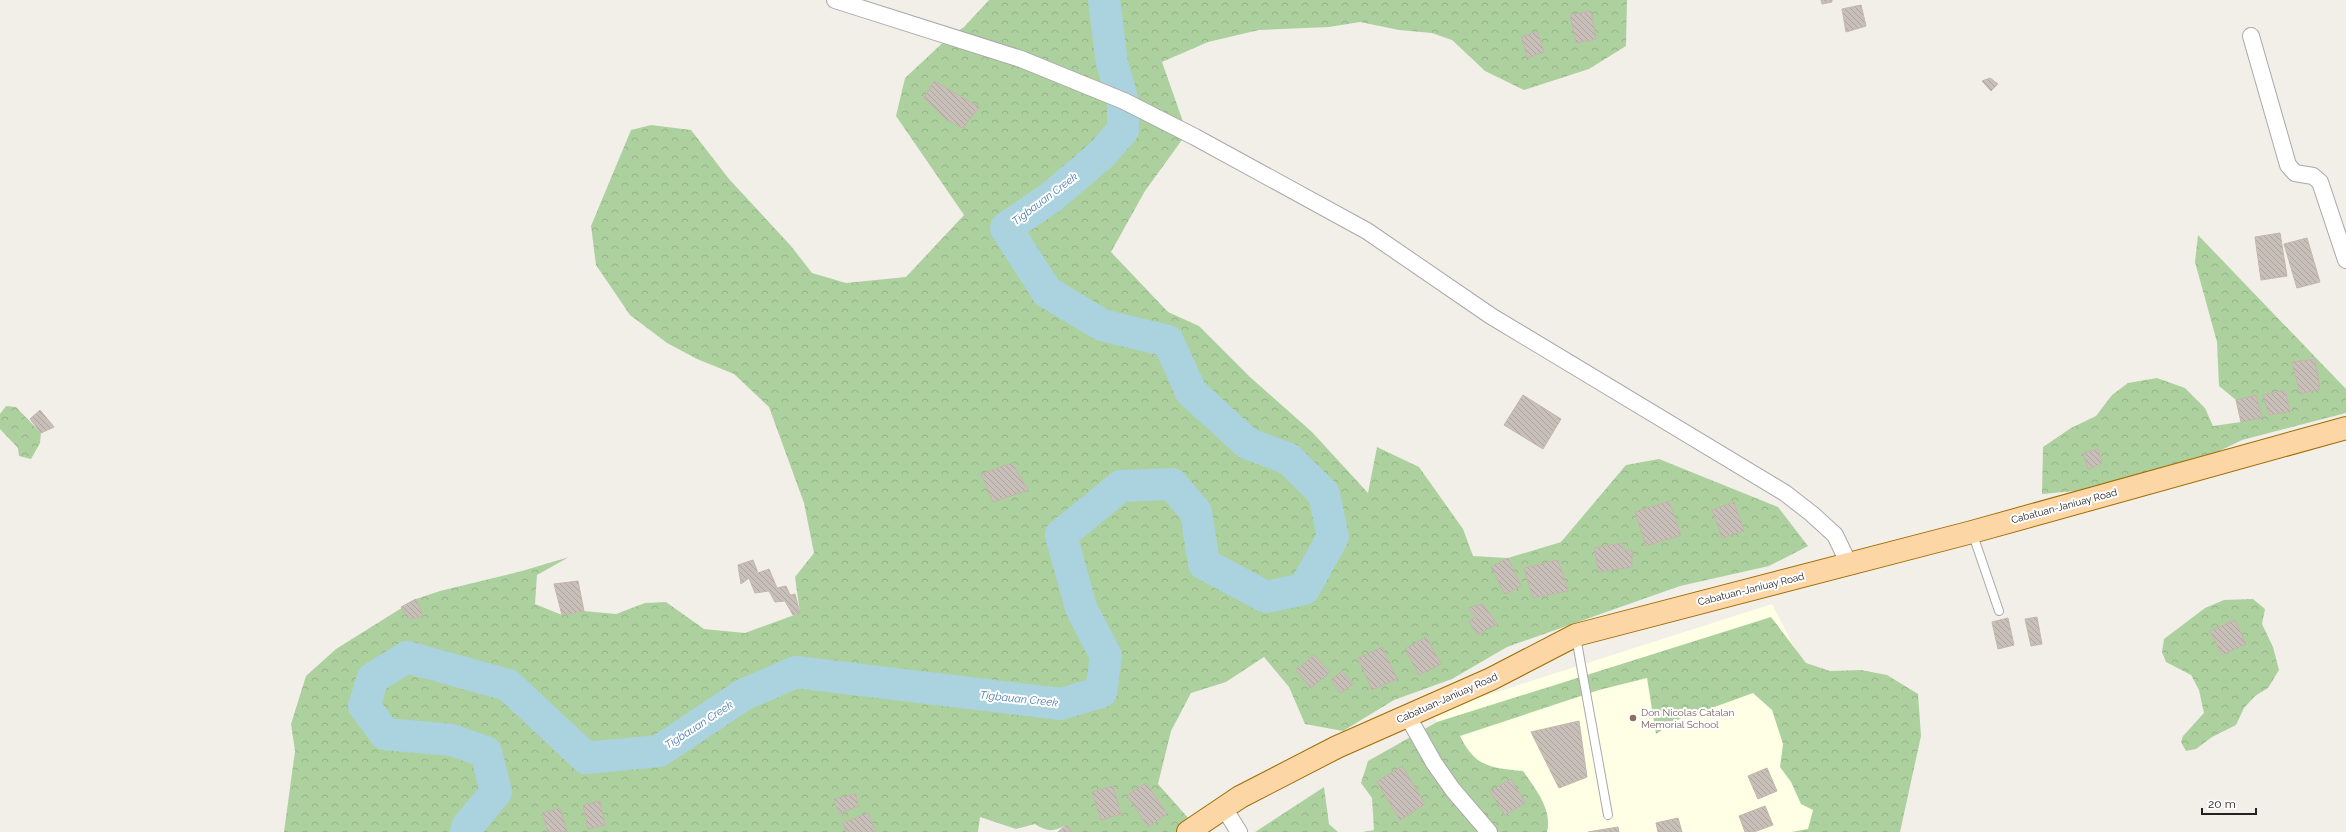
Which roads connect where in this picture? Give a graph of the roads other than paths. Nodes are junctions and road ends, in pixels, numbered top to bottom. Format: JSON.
{"nodes":[{"id":1,"x":835,"y":0,"type":"edge"},
{"id":2,"x":2251,"y":36,"type":"dead end"},
{"id":3,"x":2346,"y":260,"type":"edge"},
{"id":4,"x":2346,"y":428,"type":"edge"},
{"id":5,"x":1972,"y":532,"type":"junction"},
{"id":6,"x":1849,"y":564,"type":"junction"},
{"id":7,"x":1999,"y":611,"type":"dead end"},
{"id":8,"x":1576,"y":635,"type":"junction"},
{"id":9,"x":1407,"y":715,"type":"junction"},
{"id":10,"x":1224,"y":808,"type":"junction"},
{"id":11,"x":1608,"y":815,"type":"dead end"},
{"id":12,"x":1188,"y":832,"type":"edge"},
{"id":13,"x":1239,"y":832,"type":"edge"},
{"id":14,"x":1489,"y":832,"type":"edge"}],
"edges":[{"from":1,"to":6,"type":"street"},
{"from":2,"to":3,"type":"street"},
{"from":4,"to":5,"type":"main road","name":"Cabatuan-Janiuay Road"},
{"from":5,"to":6,"type":"main road","name":"Cabatuan-Janiuay Road"},
{"from":5,"to":7,"type":"lane"},
{"from":6,"to":8,"type":"main road","name":"Cabatuan-Janiuay Road"},
{"from":8,"to":9,"type":"main road","name":"Cabatuan-Janiuay Road"},
{"from":8,"to":11,"type":"lane"},
{"from":9,"to":10,"type":"main road","name":"Cabatuan-Janiuay Road"},
{"from":9,"to":14,"type":"street"},
{"from":10,"to":12,"type":"main road","name":"Cabatuan-Janiuay Road"},
{"from":10,"to":13,"type":"street"}]}
